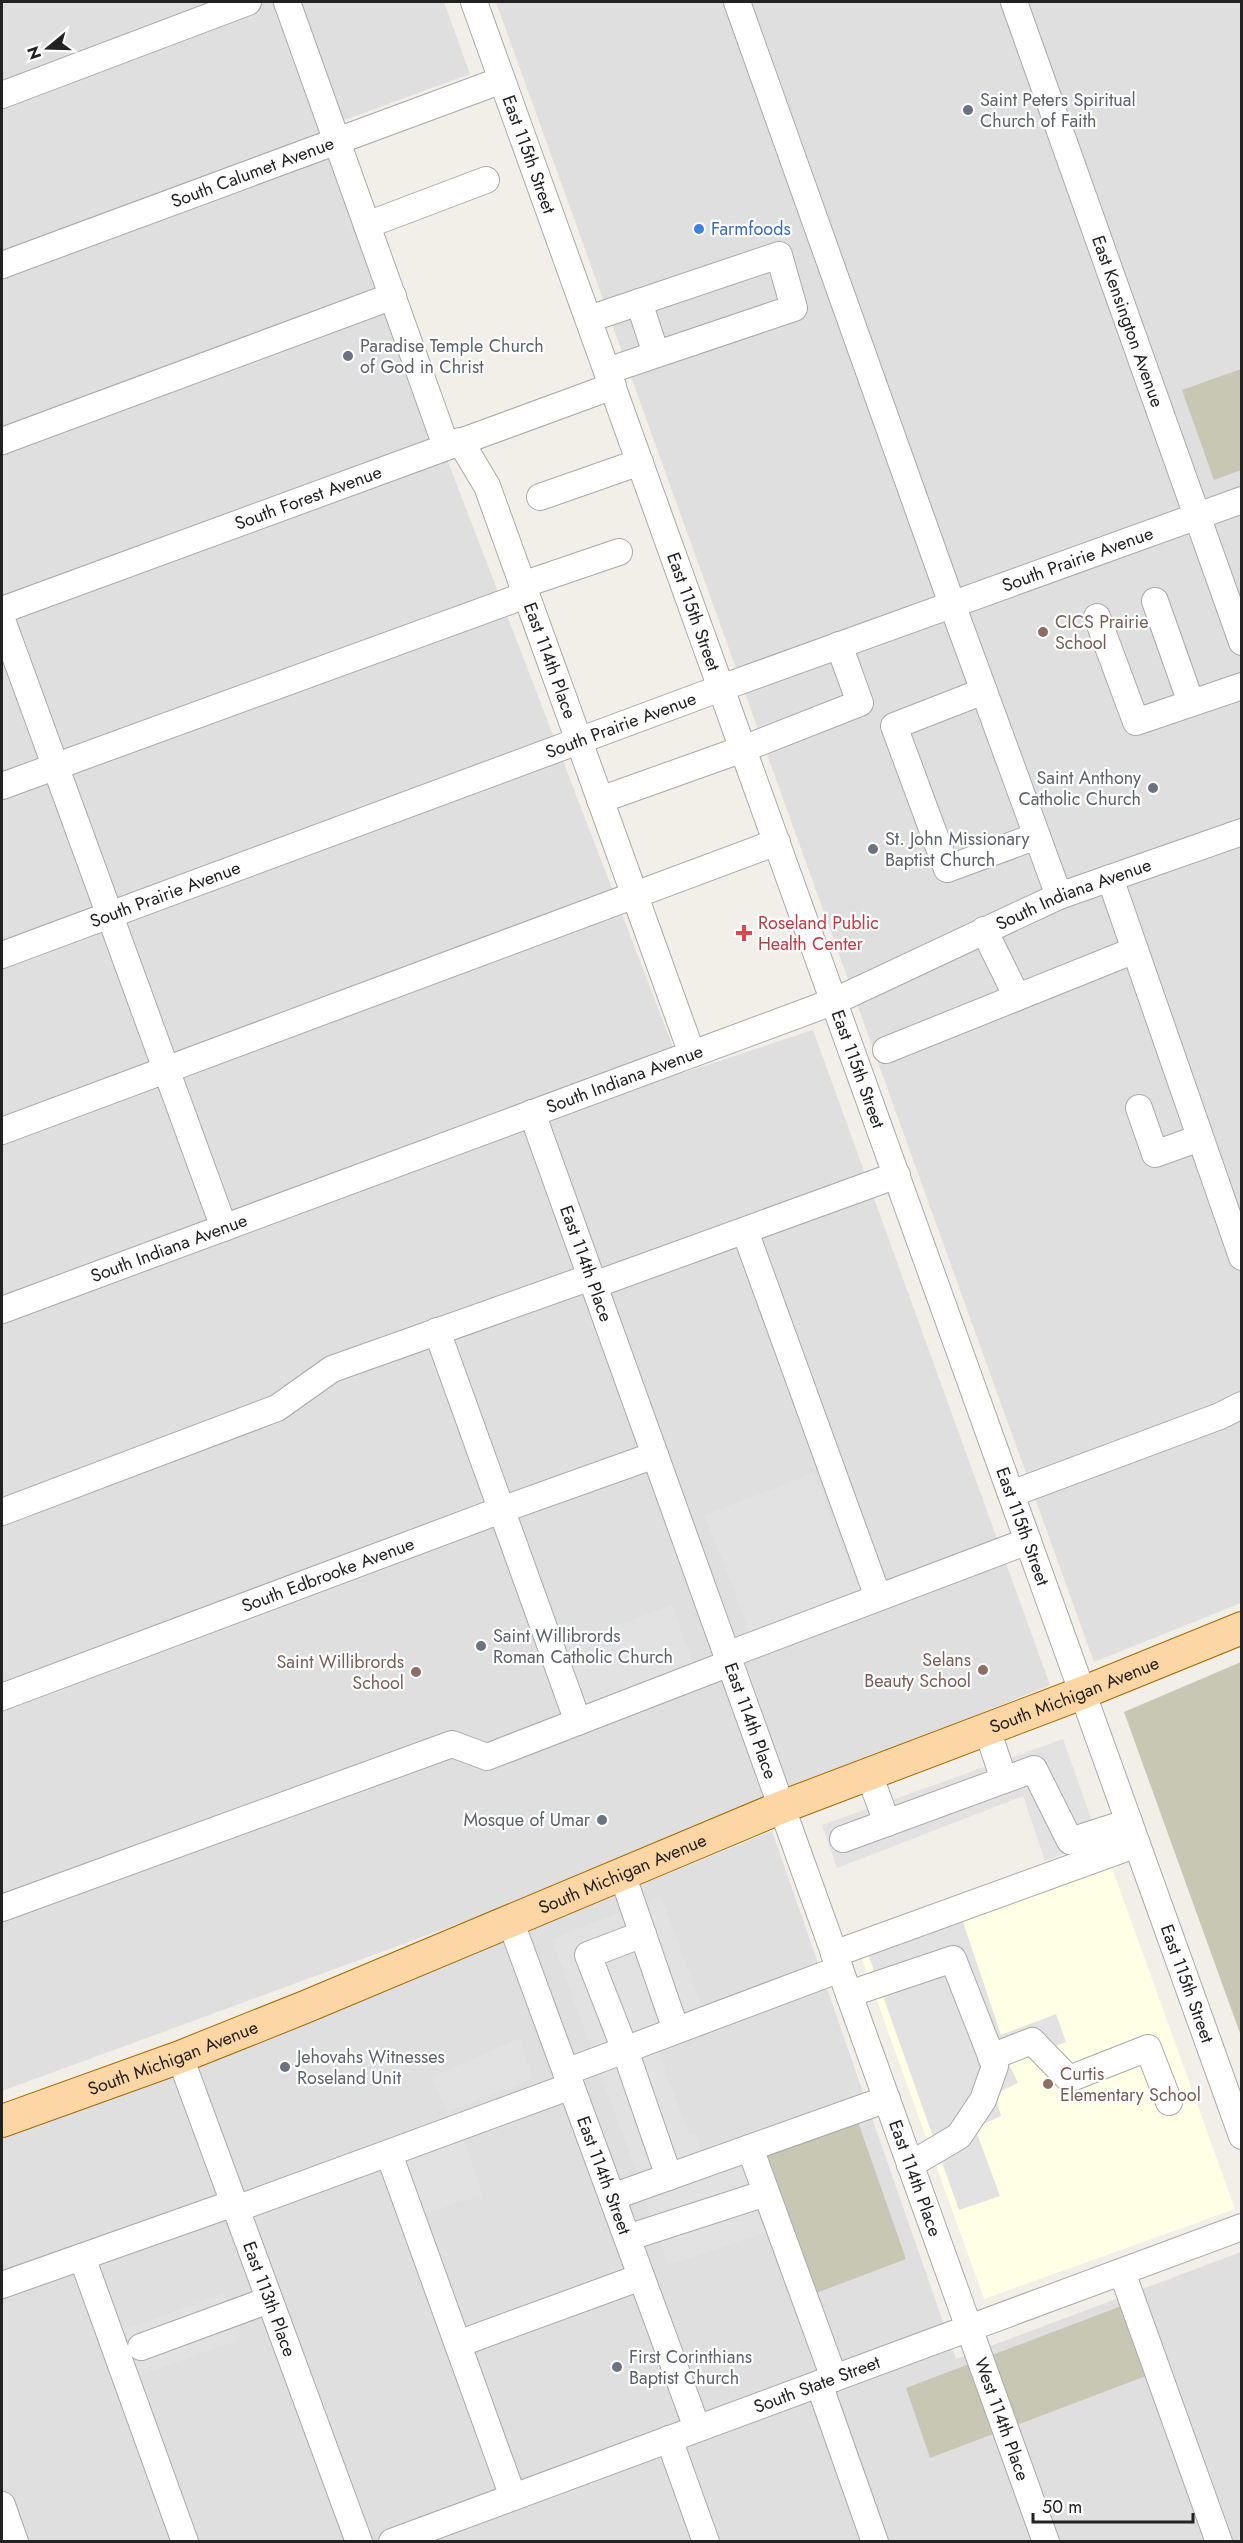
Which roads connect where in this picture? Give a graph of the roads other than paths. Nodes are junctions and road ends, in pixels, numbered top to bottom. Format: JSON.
{"nodes":[{"id":1,"x":248,"y":2,"type":"edge"},
{"id":2,"x":287,"y":2,"type":"edge"},
{"id":3,"x":737,"y":2,"type":"edge"},
{"id":4,"x":1014,"y":2,"type":"edge"},
{"id":5,"x":480,"y":3,"type":"edge"},
{"id":6,"x":502,"y":80,"type":"junction"},
{"id":7,"x":2,"y":95,"type":"edge"},
{"id":8,"x":337,"y":141,"type":"junction"},
{"id":9,"x":486,"y":180,"type":"dead end"},
{"id":10,"x":367,"y":225,"type":"junction"},
{"id":11,"x":2,"y":265,"type":"edge"},
{"id":12,"x":393,"y":296,"type":"junction"},
{"id":13,"x":639,"y":302,"type":"junction"},
{"id":14,"x":589,"y":320,"type":"junction"},
{"id":15,"x":656,"y":354,"type":"junction"},
{"id":16,"x":610,"y":379,"type":"junction"},
{"id":17,"x":2,"y":441,"type":"edge"},
{"id":18,"x":453,"y":444,"type":"junction"},
{"id":19,"x":640,"y":462,"type":"junction"},
{"id":20,"x":540,"y":497,"type":"dead end"},
{"id":21,"x":1242,"y":500,"type":"edge"},
{"id":22,"x":1196,"y":515,"type":"junction"},
{"id":23,"x":619,"y":552,"type":"dead end"},
{"id":24,"x":524,"y":590,"type":"junction"},
{"id":25,"x":1155,"y":601,"type":"dead end"},
{"id":26,"x":952,"y":604,"type":"junction"},
{"id":27,"x":2,"y":610,"type":"edge"},
{"id":28,"x":1097,"y":617,"type":"dead end"},
{"id":29,"x":2,"y":620,"type":"edge"},
{"id":30,"x":1242,"y":642,"type":"edge"},
{"id":31,"x":839,"y":645,"type":"junction"},
{"id":32,"x":1242,"y":686,"type":"edge"},
{"id":33,"x":722,"y":688,"type":"junction"},
{"id":34,"x":984,"y":691,"type":"junction"},
{"id":35,"x":1191,"y":703,"type":"junction"},
{"id":36,"x":579,"y":742,"type":"junction"},
{"id":37,"x":743,"y":748,"type":"junction"},
{"id":38,"x":55,"y":767,"type":"junction"},
{"id":39,"x":2,"y":786,"type":"edge"},
{"id":40,"x":600,"y":800,"type":"junction"},
{"id":41,"x":1242,"y":832,"type":"edge"},
{"id":42,"x":1037,"y":836,"type":"junction"},
{"id":43,"x":777,"y":842,"type":"junction"},
{"id":44,"x":1110,"y":878,"type":"junction"},
{"id":45,"x":634,"y":895,"type":"junction"},
{"id":46,"x":1059,"y":896,"type":"junction"},
{"id":47,"x":109,"y":915,"type":"junction"},
{"id":48,"x":984,"y":930,"type":"junction"},
{"id":49,"x":1135,"y":950,"type":"junction"},
{"id":50,"x":2,"y":955,"type":"edge"},
{"id":51,"x":1017,"y":997,"type":"junction"},
{"id":52,"x":834,"y":1001,"type":"junction"},
{"id":53,"x":886,"y":1050,"type":"dead end"},
{"id":54,"x":692,"y":1054,"type":"junction"},
{"id":55,"x":166,"y":1070,"type":"junction"},
{"id":56,"x":1139,"y":1108,"type":"dead end"},
{"id":57,"x":532,"y":1113,"type":"junction"},
{"id":58,"x":2,"y":1131,"type":"edge"},
{"id":59,"x":1200,"y":1138,"type":"junction"},
{"id":60,"x":897,"y":1175,"type":"junction"},
{"id":61,"x":224,"y":1228,"type":"junction"},
{"id":62,"x":745,"y":1231,"type":"junction"},
{"id":63,"x":1242,"y":1257,"type":"edge"},
{"id":64,"x":592,"y":1281,"type":"junction"},
{"id":65,"x":2,"y":1310,"type":"edge"},
{"id":66,"x":437,"y":1331,"type":"junction"},
{"id":67,"x":1242,"y":1405,"type":"edge"},
{"id":68,"x":655,"y":1455,"type":"junction"},
{"id":69,"x":1011,"y":1494,"type":"junction"},
{"id":70,"x":501,"y":1510,"type":"junction"},
{"id":71,"x":2,"y":1512,"type":"edge"},
{"id":72,"x":1028,"y":1541,"type":"junction"},
{"id":73,"x":878,"y":1597,"type":"junction"},
{"id":74,"x":1242,"y":1628,"type":"edge"},
{"id":75,"x":728,"y":1659,"type":"junction"},
{"id":76,"x":1082,"y":1693,"type":"junction"},
{"id":77,"x":2,"y":1697,"type":"edge"},
{"id":78,"x":578,"y":1722,"type":"junction"},
{"id":79,"x":987,"y":1729,"type":"junction"},
{"id":80,"x":869,"y":1774,"type":"junction"},
{"id":81,"x":1004,"y":1780,"type":"junction"},
{"id":82,"x":782,"y":1807,"type":"junction"},
{"id":83,"x":887,"y":1823,"type":"junction"},
{"id":84,"x":1133,"y":1833,"type":"junction"},
{"id":85,"x":843,"y":1839,"type":"dead end"},
{"id":86,"x":622,"y":1874,"type":"junction"},
{"id":87,"x":2,"y":1908,"type":"edge"},
{"id":88,"x":510,"y":1920,"type":"junction"},
{"id":89,"x":643,"y":1934,"type":"junction"},
{"id":90,"x":837,"y":1961,"type":"junction"},
{"id":91,"x":849,"y":1994,"type":"junction"},
{"id":92,"x":676,"y":2031,"type":"junction"},
{"id":93,"x":625,"y":2050,"type":"junction"},
{"id":94,"x":991,"y":2056,"type":"junction"},
{"id":95,"x":180,"y":2057,"type":"junction"},
{"id":96,"x":569,"y":2079,"type":"junction"},
{"id":97,"x":887,"y":2099,"type":"junction"},
{"id":98,"x":1169,"y":2102,"type":"dead end"},
{"id":99,"x":2,"y":2121,"type":"edge"},
{"id":100,"x":1242,"y":2136,"type":"edge"},
{"id":101,"x":750,"y":2148,"type":"junction"},
{"id":102,"x":389,"y":2154,"type":"junction"},
{"id":103,"x":910,"y":2165,"type":"junction"},
{"id":104,"x":669,"y":2177,"type":"junction"},
{"id":105,"x":766,"y":2193,"type":"junction"},
{"id":106,"x":612,"y":2197,"type":"junction"},
{"id":107,"x":235,"y":2206,"type":"junction"},
{"id":108,"x":1242,"y":2227,"type":"edge"},
{"id":109,"x":627,"y":2238,"type":"junction"},
{"id":110,"x":82,"y":2257,"type":"junction"},
{"id":111,"x":1122,"y":2272,"type":"junction"},
{"id":112,"x":641,"y":2277,"type":"junction"},
{"id":113,"x":2,"y":2285,"type":"edge"},
{"id":114,"x":269,"y":2300,"type":"junction"},
{"id":115,"x":969,"y":2329,"type":"junction"},
{"id":116,"x":458,"y":2344,"type":"junction"},
{"id":117,"x":141,"y":2347,"type":"dead end"},
{"id":118,"x":826,"y":2381,"type":"junction"},
{"id":119,"x":697,"y":2428,"type":"junction"},
{"id":120,"x":669,"y":2439,"type":"junction"},
{"id":121,"x":513,"y":2497,"type":"junction"},
{"id":122,"x":2,"y":2505,"type":"edge"},
{"id":123,"x":15,"y":2541,"type":"edge"},
{"id":124,"x":185,"y":2541,"type":"edge"},
{"id":125,"x":359,"y":2541,"type":"edge"},
{"id":126,"x":392,"y":2541,"type":"edge"},
{"id":127,"x":706,"y":2541,"type":"edge"},
{"id":128,"x":875,"y":2541,"type":"edge"},
{"id":129,"x":1046,"y":2541,"type":"edge"},
{"id":130,"x":1219,"y":2541,"type":"edge"}],
"edges":[{"from":1,"to":7,"type":"street"},
{"from":2,"to":8,"type":"street","name":"East 114th Place"},
{"from":3,"to":26,"type":"street"},
{"from":4,"to":22,"type":"street","name":"East Kensington Avenue"},
{"from":5,"to":6,"type":"street","name":"East 115th Street"},
{"from":6,"to":8,"type":"street","name":"South Calumet Avenue"},
{"from":6,"to":14,"type":"street","name":"East 115th Street"},
{"from":8,"to":10,"type":"street","name":"East 114th Place"},
{"from":8,"to":11,"type":"street","name":"South Calumet Avenue"},
{"from":9,"to":10,"type":"street"},
{"from":10,"to":12,"type":"street","name":"East 114th Place"},
{"from":12,"to":17,"type":"street"},
{"from":12,"to":18,"type":"street","name":"East 114th Place"},
{"from":13,"to":14,"type":"street"},
{"from":13,"to":15,"type":"street"},
{"from":13,"to":15,"type":"street","name":"South Forest Avenue"},
{"from":14,"to":16,"type":"street","name":"East 115th Street"},
{"from":15,"to":16,"type":"street","name":"South Forest Avenue"},
{"from":16,"to":18,"type":"street","name":"South Forest Avenue"},
{"from":16,"to":19,"type":"street","name":"East 115th Street"},
{"from":18,"to":24,"type":"street","name":"East 114th Place"},
{"from":18,"to":27,"type":"street","name":"South Forest Avenue"},
{"from":19,"to":20,"type":"street"},
{"from":19,"to":33,"type":"street","name":"East 115th Street"},
{"from":21,"to":22,"type":"street","name":"South Prairie Avenue"},
{"from":22,"to":26,"type":"street","name":"South Prairie Avenue"},
{"from":22,"to":30,"type":"street","name":"East Kensington Avenue"},
{"from":23,"to":24,"type":"street"},
{"from":24,"to":36,"type":"street","name":"East 114th Place"},
{"from":24,"to":38,"type":"street"},
{"from":25,"to":35,"type":"street"},
{"from":26,"to":31,"type":"street","name":"South Prairie Avenue"},
{"from":26,"to":34,"type":"street"},
{"from":28,"to":35,"type":"street"},
{"from":29,"to":38,"type":"street"},
{"from":31,"to":33,"type":"street","name":"South Prairie Avenue"},
{"from":31,"to":37,"type":"street"},
{"from":32,"to":35,"type":"street"},
{"from":33,"to":36,"type":"street","name":"South Prairie Avenue"},
{"from":33,"to":37,"type":"street","name":"East 115th Street"},
{"from":34,"to":42,"type":"street"},
{"from":34,"to":42,"type":"street"},
{"from":36,"to":40,"type":"street","name":"East 114th Place"},
{"from":36,"to":47,"type":"street","name":"South Prairie Avenue"},
{"from":37,"to":40,"type":"street"},
{"from":37,"to":43,"type":"street","name":"East 115th Street"},
{"from":38,"to":39,"type":"street"},
{"from":38,"to":47,"type":"street"},
{"from":40,"to":45,"type":"street","name":"East 114th Place"},
{"from":41,"to":44,"type":"street","name":"South Indiana Avenue"},
{"from":42,"to":46,"type":"street"},
{"from":43,"to":45,"type":"street"},
{"from":43,"to":52,"type":"street","name":"East 115th Street"},
{"from":44,"to":46,"type":"street","name":"South Indiana Avenue"},
{"from":44,"to":49,"type":"street"},
{"from":45,"to":54,"type":"street","name":"East 114th Place"},
{"from":45,"to":55,"type":"street"},
{"from":46,"to":48,"type":"street","name":"South Indiana Avenue"},
{"from":47,"to":50,"type":"street","name":"South Prairie Avenue"},
{"from":47,"to":55,"type":"street"},
{"from":48,"to":51,"type":"street"},
{"from":48,"to":52,"type":"street","name":"South Indiana Avenue"},
{"from":49,"to":51,"type":"street"},
{"from":49,"to":59,"type":"street"},
{"from":51,"to":53,"type":"street"},
{"from":52,"to":54,"type":"street","name":"South Indiana Avenue"},
{"from":52,"to":60,"type":"street","name":"East 115th Street"},
{"from":54,"to":57,"type":"street","name":"South Indiana Avenue"},
{"from":55,"to":58,"type":"street"},
{"from":55,"to":61,"type":"street"},
{"from":56,"to":59,"type":"street"},
{"from":57,"to":61,"type":"street","name":"South Indiana Avenue"},
{"from":57,"to":64,"type":"street","name":"East 114th Place"},
{"from":59,"to":63,"type":"street"},
{"from":60,"to":62,"type":"street"},
{"from":60,"to":69,"type":"street","name":"East 115th Street"},
{"from":61,"to":65,"type":"street","name":"South Indiana Avenue"},
{"from":62,"to":64,"type":"street"},
{"from":62,"to":73,"type":"street"},
{"from":64,"to":66,"type":"street"},
{"from":64,"to":68,"type":"street","name":"East 114th Place"},
{"from":66,"to":70,"type":"street"},
{"from":66,"to":71,"type":"street"},
{"from":67,"to":69,"type":"street"},
{"from":68,"to":70,"type":"street","name":"South Edbrooke Avenue"},
{"from":68,"to":75,"type":"street","name":"East 114th Place"},
{"from":69,"to":72,"type":"street","name":"East 115th Street"},
{"from":70,"to":77,"type":"street","name":"South Edbrooke Avenue"},
{"from":70,"to":78,"type":"street"},
{"from":72,"to":73,"type":"street"},
{"from":72,"to":76,"type":"street","name":"East 115th Street"},
{"from":73,"to":75,"type":"street"},
{"from":74,"to":76,"type":"main road","name":"South Michigan Avenue"},
{"from":75,"to":78,"type":"street"},
{"from":75,"to":82,"type":"street","name":"East 114th Place"},
{"from":76,"to":79,"type":"main road","name":"South Michigan Avenue"},
{"from":76,"to":84,"type":"street","name":"East 115th Street"},
{"from":78,"to":87,"type":"street"},
{"from":79,"to":80,"type":"main road","name":"South Michigan Avenue"},
{"from":79,"to":81,"type":"street"},
{"from":80,"to":82,"type":"main road","name":"South Michigan Avenue"},
{"from":80,"to":83,"type":"street"},
{"from":81,"to":83,"type":"street"},
{"from":81,"to":84,"type":"street"},
{"from":82,"to":86,"type":"main road","name":"South Michigan Avenue"},
{"from":82,"to":90,"type":"street","name":"East 114th Place"},
{"from":83,"to":85,"type":"street"},
{"from":84,"to":90,"type":"street"},
{"from":84,"to":100,"type":"street","name":"East 115th Street"},
{"from":86,"to":88,"type":"main road","name":"South Michigan Avenue"},
{"from":86,"to":89,"type":"street"},
{"from":88,"to":95,"type":"main road","name":"South Michigan Avenue"},
{"from":88,"to":96,"type":"street","name":"East 114th Street"},
{"from":89,"to":92,"type":"street"},
{"from":89,"to":93,"type":"street"},
{"from":90,"to":91,"type":"street","name":"East 114th Place"},
{"from":90,"to":92,"type":"street"},
{"from":91,"to":94,"type":"street"},
{"from":91,"to":97,"type":"street","name":"East 114th Place"},
{"from":92,"to":93,"type":"street"},
{"from":93,"to":96,"type":"street"},
{"from":93,"to":104,"type":"street"},
{"from":94,"to":98,"type":"street"},
{"from":94,"to":103,"type":"street"},
{"from":95,"to":99,"type":"main road","name":"South Michigan Avenue"},
{"from":95,"to":107,"type":"street","name":"East 113th Place"},
{"from":96,"to":102,"type":"street"},
{"from":96,"to":106,"type":"street","name":"East 114th Street"},
{"from":97,"to":101,"type":"street"},
{"from":97,"to":103,"type":"street","name":"East 114th Place"},
{"from":101,"to":104,"type":"street"},
{"from":101,"to":105,"type":"street"},
{"from":102,"to":107,"type":"street"},
{"from":102,"to":116,"type":"street"},
{"from":103,"to":115,"type":"street","name":"East 114th Place"},
{"from":104,"to":106,"type":"street"},
{"from":105,"to":109,"type":"street"},
{"from":105,"to":118,"type":"street"},
{"from":106,"to":109,"type":"street","name":"East 114th Street"},
{"from":107,"to":110,"type":"street"},
{"from":107,"to":114,"type":"street","name":"East 113th Place"},
{"from":108,"to":111,"type":"street","name":"South State Street"},
{"from":109,"to":112,"type":"street","name":"East 114th Street"},
{"from":110,"to":113,"type":"street"},
{"from":110,"to":124,"type":"street"},
{"from":111,"to":115,"type":"street","name":"South State Street"},
{"from":111,"to":130,"type":"street"},
{"from":112,"to":116,"type":"street"},
{"from":112,"to":119,"type":"street","name":"East 114th Street"},
{"from":114,"to":117,"type":"street"},
{"from":114,"to":125,"type":"street","name":"East 113th Place"},
{"from":115,"to":118,"type":"street","name":"South State Street"},
{"from":115,"to":129,"type":"street","name":"West 114th Place"},
{"from":116,"to":121,"type":"street"},
{"from":118,"to":119,"type":"street","name":"South State Street"},
{"from":118,"to":128,"type":"street"},
{"from":119,"to":120,"type":"street","name":"South State Street"},
{"from":120,"to":121,"type":"street","name":"South State Street"},
{"from":120,"to":127,"type":"street"},
{"from":121,"to":126,"type":"street","name":"South State Street"},
{"from":122,"to":123,"type":"street"}]}
